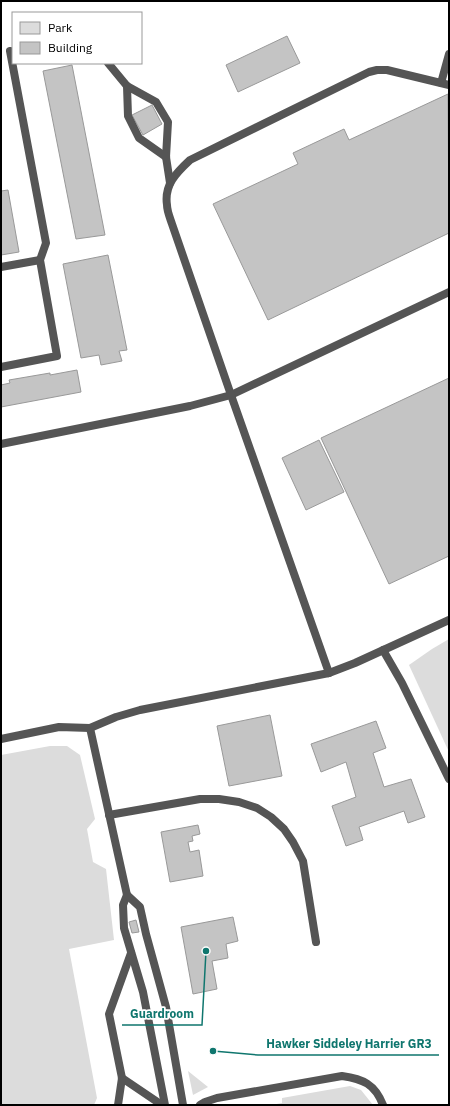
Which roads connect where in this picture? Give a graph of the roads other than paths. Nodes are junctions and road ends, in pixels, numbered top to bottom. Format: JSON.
{"nodes":[{"id":1,"x":11,"y":51,"type":"edge"},
{"id":2,"x":1,"y":52,"type":"edge"},
{"id":3,"x":449,"y":54,"type":"edge"},
{"id":4,"x":13,"y":64,"type":"edge"},
{"id":5,"x":109,"y":64,"type":"edge"},
{"id":6,"x":445,"y":84,"type":"edge"},
{"id":7,"x":127,"y":86,"type":"junction"},
{"id":8,"x":166,"y":157,"type":"junction"},
{"id":9,"x":170,"y":183,"type":"junction"},
{"id":10,"x":40,"y":260,"type":"junction"},
{"id":11,"x":1,"y":267,"type":"edge"},
{"id":12,"x":449,"y":292,"type":"edge"},
{"id":13,"x":1,"y":367,"type":"edge"},
{"id":14,"x":231,"y":395,"type":"junction"},
{"id":15,"x":1,"y":444,"type":"edge"},
{"id":16,"x":449,"y":620,"type":"edge"},
{"id":17,"x":383,"y":650,"type":"junction"},
{"id":18,"x":329,"y":673,"type":"junction"},
{"id":19,"x":90,"y":728,"type":"junction"},
{"id":20,"x":1,"y":739,"type":"edge"},
{"id":21,"x":447,"y":769,"type":"edge"},
{"id":22,"x":449,"y":779,"type":"edge"},
{"id":23,"x":109,"y":815,"type":"junction"},
{"id":24,"x":127,"y":895,"type":"junction"},
{"id":25,"x":316,"y":942,"type":"dead end"},
{"id":26,"x":131,"y":953,"type":"junction"},
{"id":27,"x":122,"y":1078,"type":"junction"},
{"id":28,"x":118,"y":1105,"type":"edge"},
{"id":29,"x":162,"y":1105,"type":"edge"},
{"id":30,"x":165,"y":1105,"type":"edge"},
{"id":31,"x":183,"y":1105,"type":"edge"},
{"id":32,"x":200,"y":1105,"type":"edge"},
{"id":33,"x":382,"y":1105,"type":"edge"}],
"edges":[{"from":1,"to":2,"type":"lane"},
{"from":3,"to":6,"type":"lane"},
{"from":4,"to":10,"type":"lane"},
{"from":5,"to":7,"type":"lane"},
{"from":6,"to":9,"type":"lane"},
{"from":7,"to":8,"type":"lane"},
{"from":7,"to":8,"type":"lane"},
{"from":8,"to":9,"type":"lane"},
{"from":9,"to":14,"type":"lane"},
{"from":10,"to":11,"type":"lane"},
{"from":10,"to":13,"type":"lane"},
{"from":12,"to":14,"type":"lane"},
{"from":14,"to":15,"type":"lane"},
{"from":14,"to":18,"type":"lane"},
{"from":16,"to":17,"type":"lane"},
{"from":17,"to":18,"type":"lane"},
{"from":17,"to":21,"type":"lane"},
{"from":18,"to":19,"type":"lane"},
{"from":19,"to":20,"type":"lane"},
{"from":19,"to":23,"type":"lane"},
{"from":21,"to":22,"type":"lane"},
{"from":23,"to":24,"type":"lane"},
{"from":23,"to":25,"type":"lane"},
{"from":24,"to":26,"type":"lane"},
{"from":24,"to":31,"type":"lane"},
{"from":26,"to":27,"type":"lane"},
{"from":26,"to":30,"type":"lane"},
{"from":27,"to":28,"type":"lane"},
{"from":27,"to":29,"type":"lane"},
{"from":32,"to":33,"type":"lane"}]}
